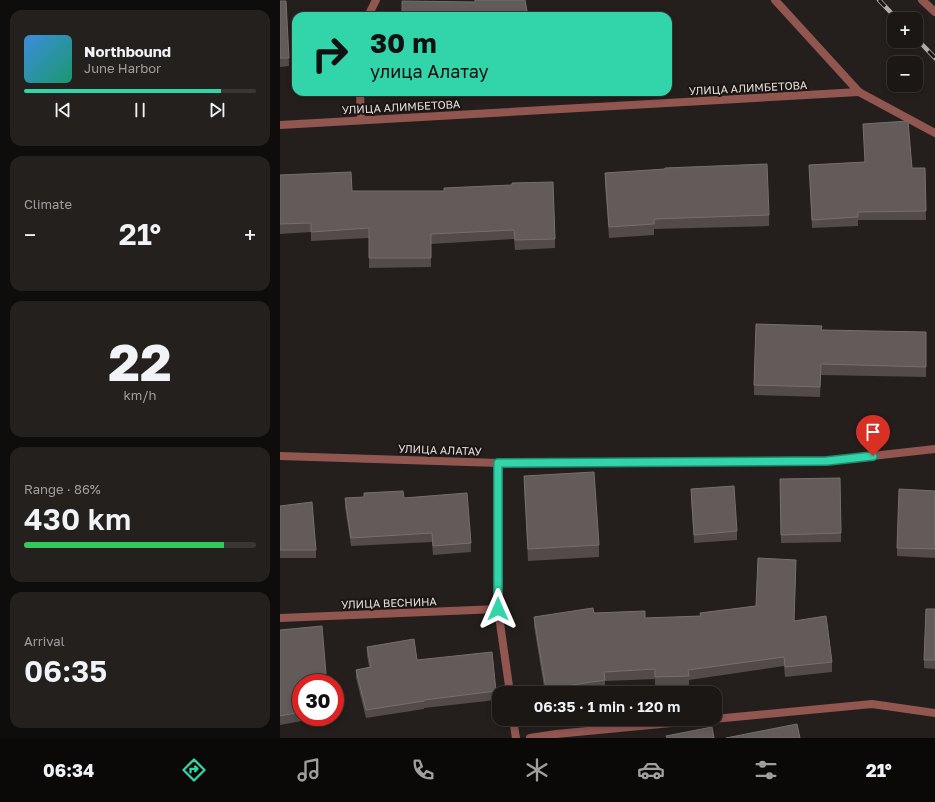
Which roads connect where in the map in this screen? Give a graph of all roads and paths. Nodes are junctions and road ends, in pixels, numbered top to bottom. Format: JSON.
{"nodes":[{"id":1,"x":376,"y":0,"type":"edge"},
{"id":2,"x":775,"y":0,"type":"edge"},
{"id":3,"x":922,"y":0,"type":"edge"},
{"id":4,"x":370,"y":12,"type":"edge"},
{"id":5,"x":935,"y":12,"type":"edge"},
{"id":6,"x":859,"y":92,"type":"junction"},
{"id":7,"x":360,"y":96,"type":"edge"},
{"id":8,"x":361,"y":120,"type":"junction"},
{"id":9,"x":280,"y":125,"type":"edge"},
{"id":10,"x":935,"y":133,"type":"edge"},
{"id":11,"x":935,"y":449,"type":"edge"},
{"id":12,"x":280,"y":456,"type":"edge"},
{"id":13,"x":498,"y":463,"type":"junction"},
{"id":14,"x":498,"y":609,"type":"junction"},
{"id":15,"x":280,"y":618,"type":"edge"},
{"id":16,"x":509,"y":686,"type":"edge"},
{"id":17,"x":935,"y":713,"type":"edge"},
{"id":18,"x":514,"y":726,"type":"edge"},
{"id":19,"x":556,"y":736,"type":"edge"},
{"id":20,"x":516,"y":738,"type":"edge"},
{"id":21,"x":530,"y":738,"type":"edge"}],
"edges":[{"from":1,"to":4,"type":"street"},
{"from":2,"to":6,"type":"street"},
{"from":3,"to":5,"type":"street"},
{"from":6,"to":8,"type":"street","name":"УЛИЦА АЛИМБЕТОВА"},
{"from":6,"to":10,"type":"street"},
{"from":7,"to":8,"type":"street"},
{"from":8,"to":9,"type":"street","name":"УЛИЦА АЛИМБЕТОВА"},
{"from":11,"to":13,"type":"street","name":"УЛИЦА АЛАТАУ"},
{"from":12,"to":13,"type":"street","name":"УЛИЦА АЛАТАУ"},
{"from":13,"to":14,"type":"street"},
{"from":14,"to":15,"type":"street","name":"УЛИЦА ВЕСНИНА"},
{"from":14,"to":16,"type":"street"},
{"from":17,"to":19,"type":"street"},
{"from":18,"to":20,"type":"street"},
{"from":19,"to":21,"type":"street"}]}
